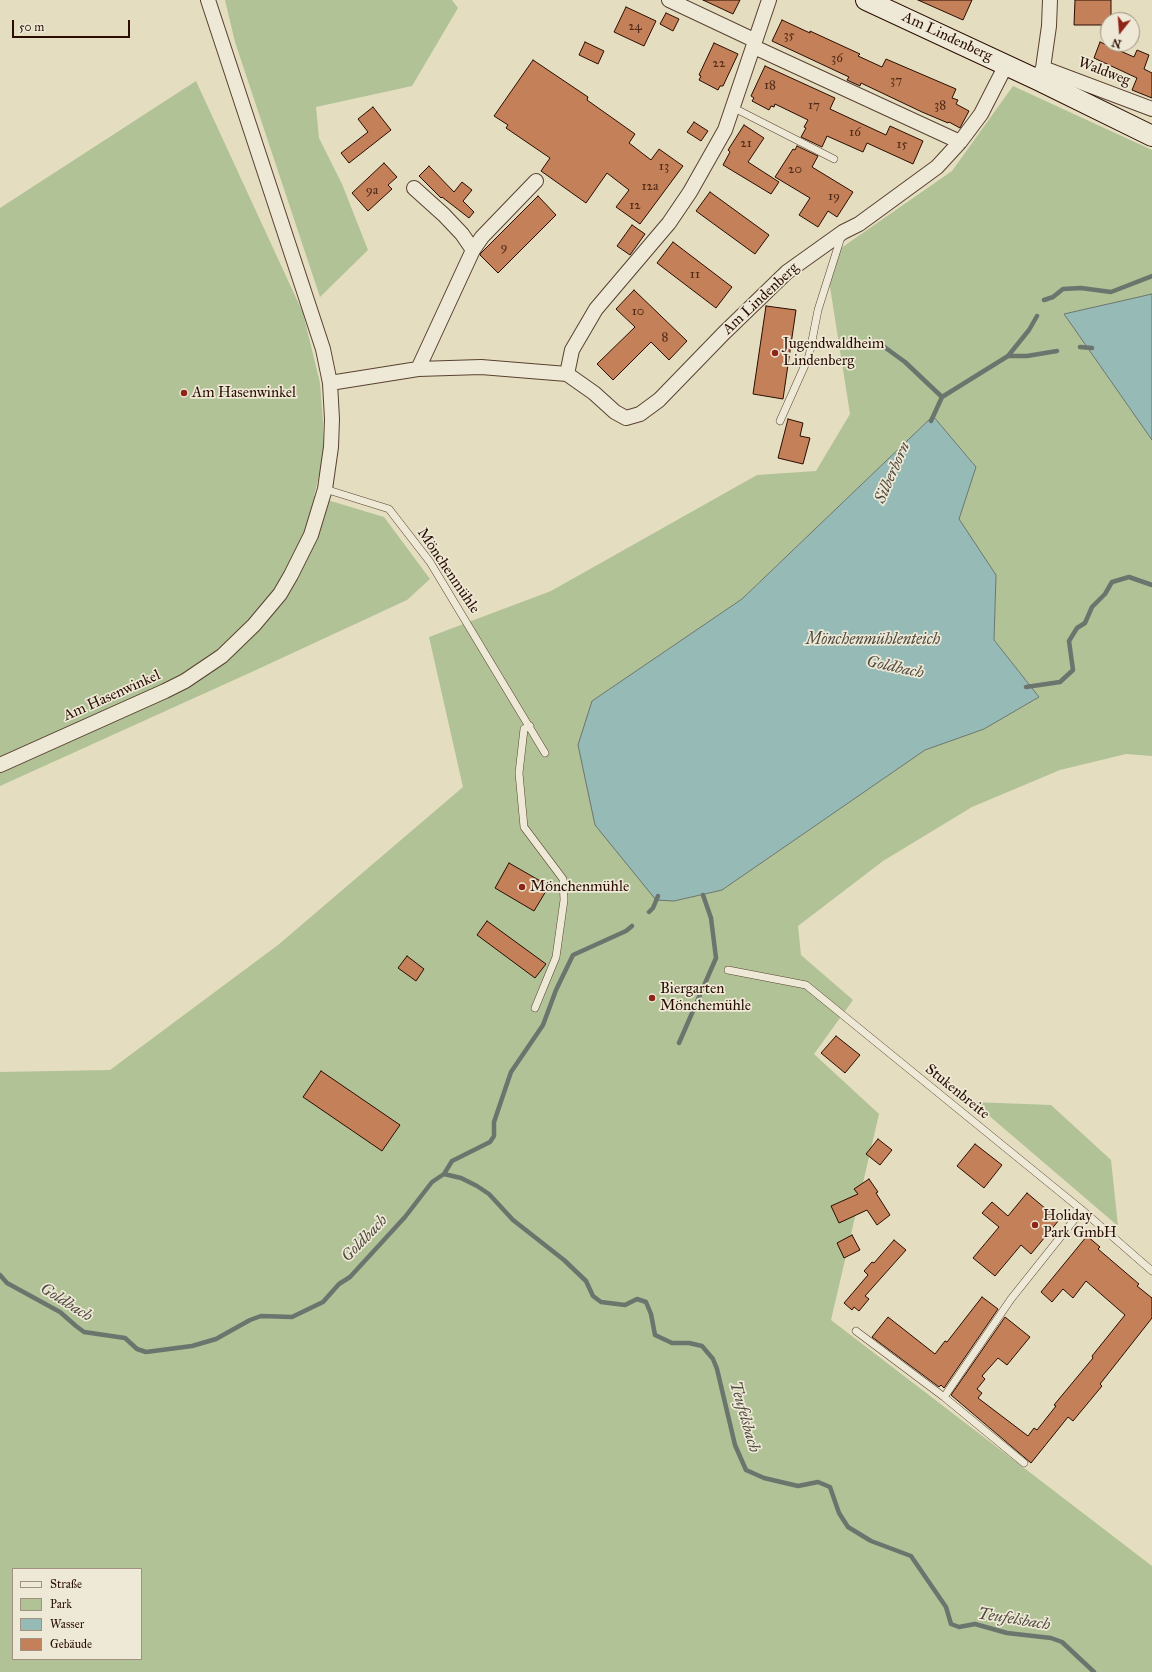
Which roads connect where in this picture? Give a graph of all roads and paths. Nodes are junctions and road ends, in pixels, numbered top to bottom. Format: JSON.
{"nodes":[{"id":1,"x":208,"y":0,"type":"edge"},
{"id":2,"x":669,"y":0,"type":"edge"},
{"id":3,"x":768,"y":0,"type":"edge"},
{"id":4,"x":866,"y":0,"type":"edge"},
{"id":5,"x":1050,"y":0,"type":"edge"},
{"id":6,"x":754,"y":43,"type":"junction"},
{"id":7,"x":1012,"y":68,"type":"junction"},
{"id":8,"x":1040,"y":74,"type":"junction"},
{"id":9,"x":734,"y":108,"type":"junction"},
{"id":10,"x":1152,"y":109,"type":"edge"},
{"id":11,"x":1152,"y":136,"type":"edge"},
{"id":12,"x":960,"y":142,"type":"junction"},
{"id":13,"x":834,"y":159,"type":"dead end"},
{"id":14,"x":536,"y":181,"type":"dead end"},
{"id":15,"x":414,"y":188,"type":"dead end"},
{"id":16,"x":843,"y":232,"type":"junction"},
{"id":17,"x":473,"y":250,"type":"junction"},
{"id":18,"x":418,"y":369,"type":"junction"},
{"id":19,"x":567,"y":374,"type":"junction"},
{"id":20,"x":330,"y":383,"type":"junction"},
{"id":21,"x":780,"y":420,"type":"dead end"},
{"id":22,"x":325,"y":489,"type":"junction"},
{"id":23,"x":530,"y":726,"type":"junction"},
{"id":24,"x":545,"y":753,"type":"dead end"},
{"id":25,"x":0,"y":765,"type":"edge"},
{"id":26,"x":728,"y":970,"type":"dead end"},
{"id":27,"x":535,"y":1008,"type":"dead end"},
{"id":28,"x":1082,"y":1210,"type":"junction"},
{"id":29,"x":1152,"y":1271,"type":"edge"},
{"id":30,"x":856,"y":1331,"type":"dead end"},
{"id":31,"x":944,"y":1397,"type":"junction"},
{"id":32,"x":1024,"y":1463,"type":"dead end"}],
"edges":[{"from":1,"to":20,"type":"street","name":"Am Hasenwinkel"},
{"from":2,"to":6,"type":"street"},
{"from":3,"to":6,"type":"street"},
{"from":4,"to":7,"type":"street","name":"Am Lindenberg"},
{"from":5,"to":8,"type":"street"},
{"from":6,"to":9,"type":"street"},
{"from":6,"to":12,"type":"street"},
{"from":7,"to":8,"type":"street"},
{"from":7,"to":12,"type":"street","name":"Am Lindenberg"},
{"from":8,"to":10,"type":"street","name":"Waldweg"},
{"from":8,"to":11,"type":"street"},
{"from":9,"to":13,"type":"lane"},
{"from":9,"to":19,"type":"street"},
{"from":12,"to":16,"type":"street","name":"Am Lindenberg"},
{"from":14,"to":17,"type":"street"},
{"from":15,"to":17,"type":"street"},
{"from":16,"to":19,"type":"street","name":"Am Lindenberg"},
{"from":16,"to":21,"type":"lane"},
{"from":17,"to":18,"type":"street"},
{"from":18,"to":19,"type":"street"},
{"from":18,"to":20,"type":"street"},
{"from":20,"to":22,"type":"street","name":"Am Hasenwinkel"},
{"from":22,"to":23,"type":"lane","name":"Mönchenmühle"},
{"from":22,"to":25,"type":"street","name":"Am Hasenwinkel"},
{"from":23,"to":24,"type":"lane","name":"Mönchenmühle"},
{"from":23,"to":27,"type":"lane"},
{"from":26,"to":28,"type":"lane","name":"Stukenbreite"},
{"from":28,"to":29,"type":"lane","name":"Stukenbreite"},
{"from":28,"to":31,"type":"lane"},
{"from":30,"to":31,"type":"lane"},
{"from":31,"to":32,"type":"lane"}]}
